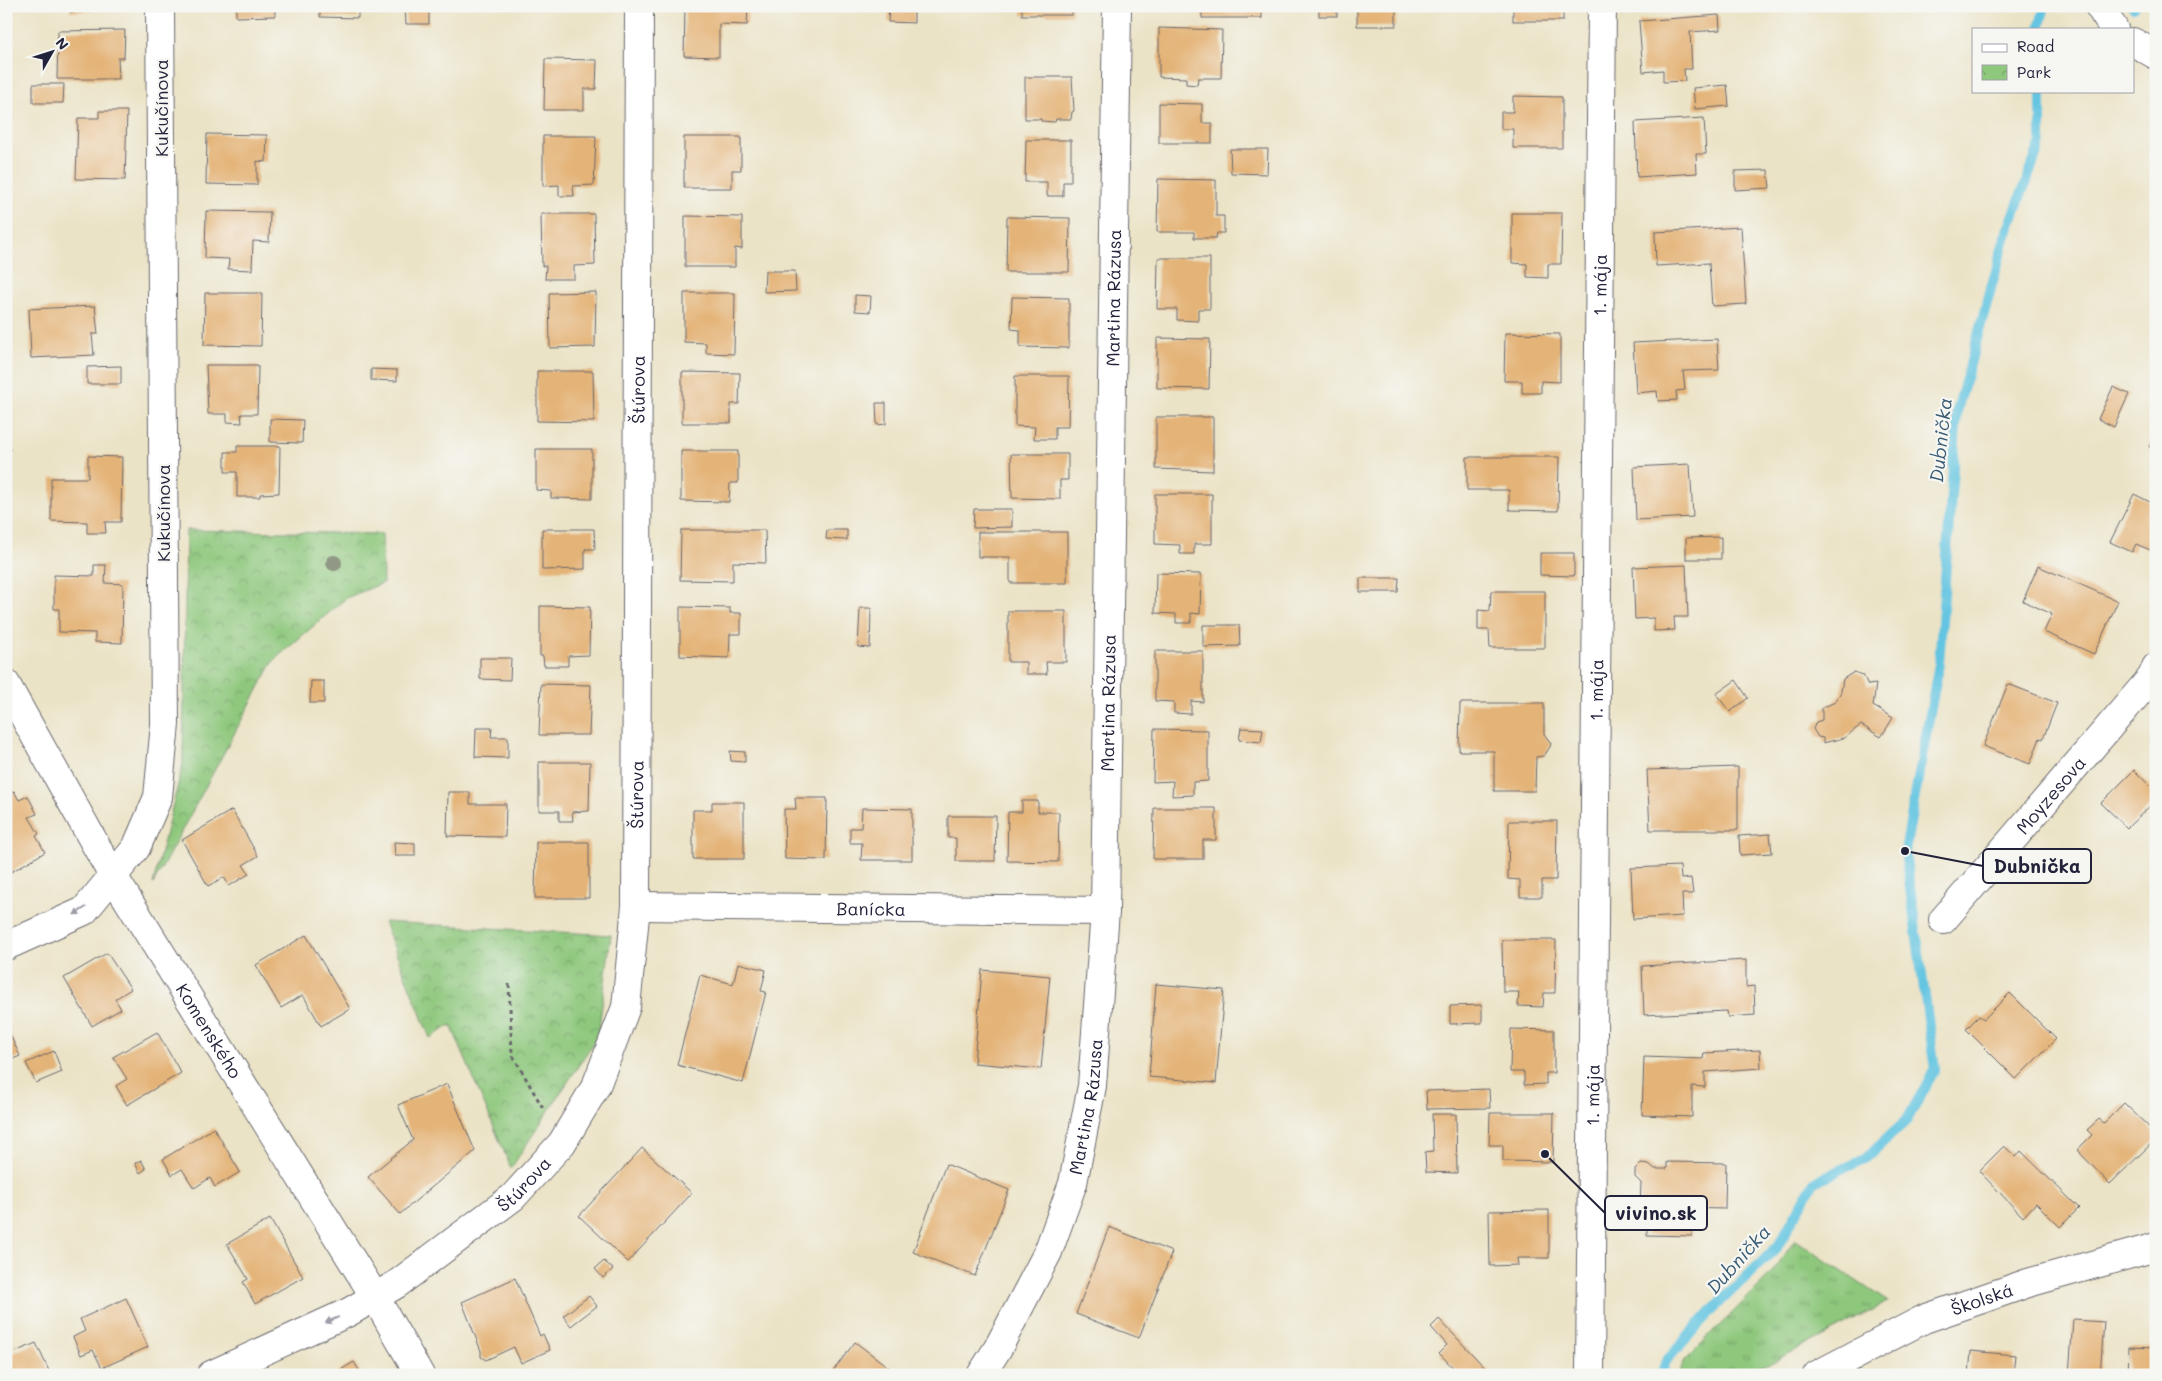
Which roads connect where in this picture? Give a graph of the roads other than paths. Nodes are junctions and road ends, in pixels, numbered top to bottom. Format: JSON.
{"nodes":[{"id":1,"x":160,"y":6,"type":"edge"},
{"id":2,"x":638,"y":6,"type":"edge"},
{"id":3,"x":1117,"y":6,"type":"edge"},
{"id":4,"x":1602,"y":6,"type":"edge"},
{"id":5,"x":2099,"y":6,"type":"edge"},
{"id":6,"x":2113,"y":28,"type":"edge"},
{"id":7,"x":2134,"y":43,"type":"edge"},
{"id":8,"x":2156,"y":55,"type":"edge"},
{"id":9,"x":2156,"y":667,"type":"edge"},
{"id":10,"x":6,"y":684,"type":"edge"},
{"id":11,"x":113,"y":876,"type":"junction"},
{"id":12,"x":636,"y":906,"type":"junction"},
{"id":13,"x":1105,"y":911,"type":"junction"},
{"id":14,"x":1943,"y":920,"type":"dead end"},
{"id":15,"x":6,"y":946,"type":"edge"},
{"id":16,"x":2156,"y":1247,"type":"edge"},
{"id":17,"x":375,"y":1297,"type":"junction"},
{"id":18,"x":211,"y":1375,"type":"edge"},
{"id":19,"x":420,"y":1375,"type":"edge"},
{"id":20,"x":981,"y":1375,"type":"edge"},
{"id":21,"x":1590,"y":1375,"type":"edge"},
{"id":22,"x":1818,"y":1375,"type":"edge"}],
"edges":[{"from":1,"to":11,"type":"street","name":"Kukučínova"},
{"from":2,"to":12,"type":"street","name":"Štúrova"},
{"from":3,"to":13,"type":"street","name":"Martina Rázusa"},
{"from":4,"to":21,"type":"street","name":"1. mája"},
{"from":5,"to":6,"type":"street"},
{"from":7,"to":8,"type":"street"},
{"from":9,"to":14,"type":"street","name":"Moyzesova"},
{"from":10,"to":11,"type":"street","name":"Komenského"},
{"from":11,"to":15,"type":"street","name":"Kukučínova","one_way":true},
{"from":11,"to":17,"type":"street","name":"Komenského"},
{"from":12,"to":13,"type":"street","name":"Banícka"},
{"from":12,"to":17,"type":"street","name":"Štúrova"},
{"from":13,"to":20,"type":"street","name":"Martina Rázusa"},
{"from":16,"to":22,"type":"street","name":"Školská"},
{"from":17,"to":18,"type":"street","name":"Štúrova","one_way":true},
{"from":17,"to":19,"type":"street","name":"Komenského"}]}
